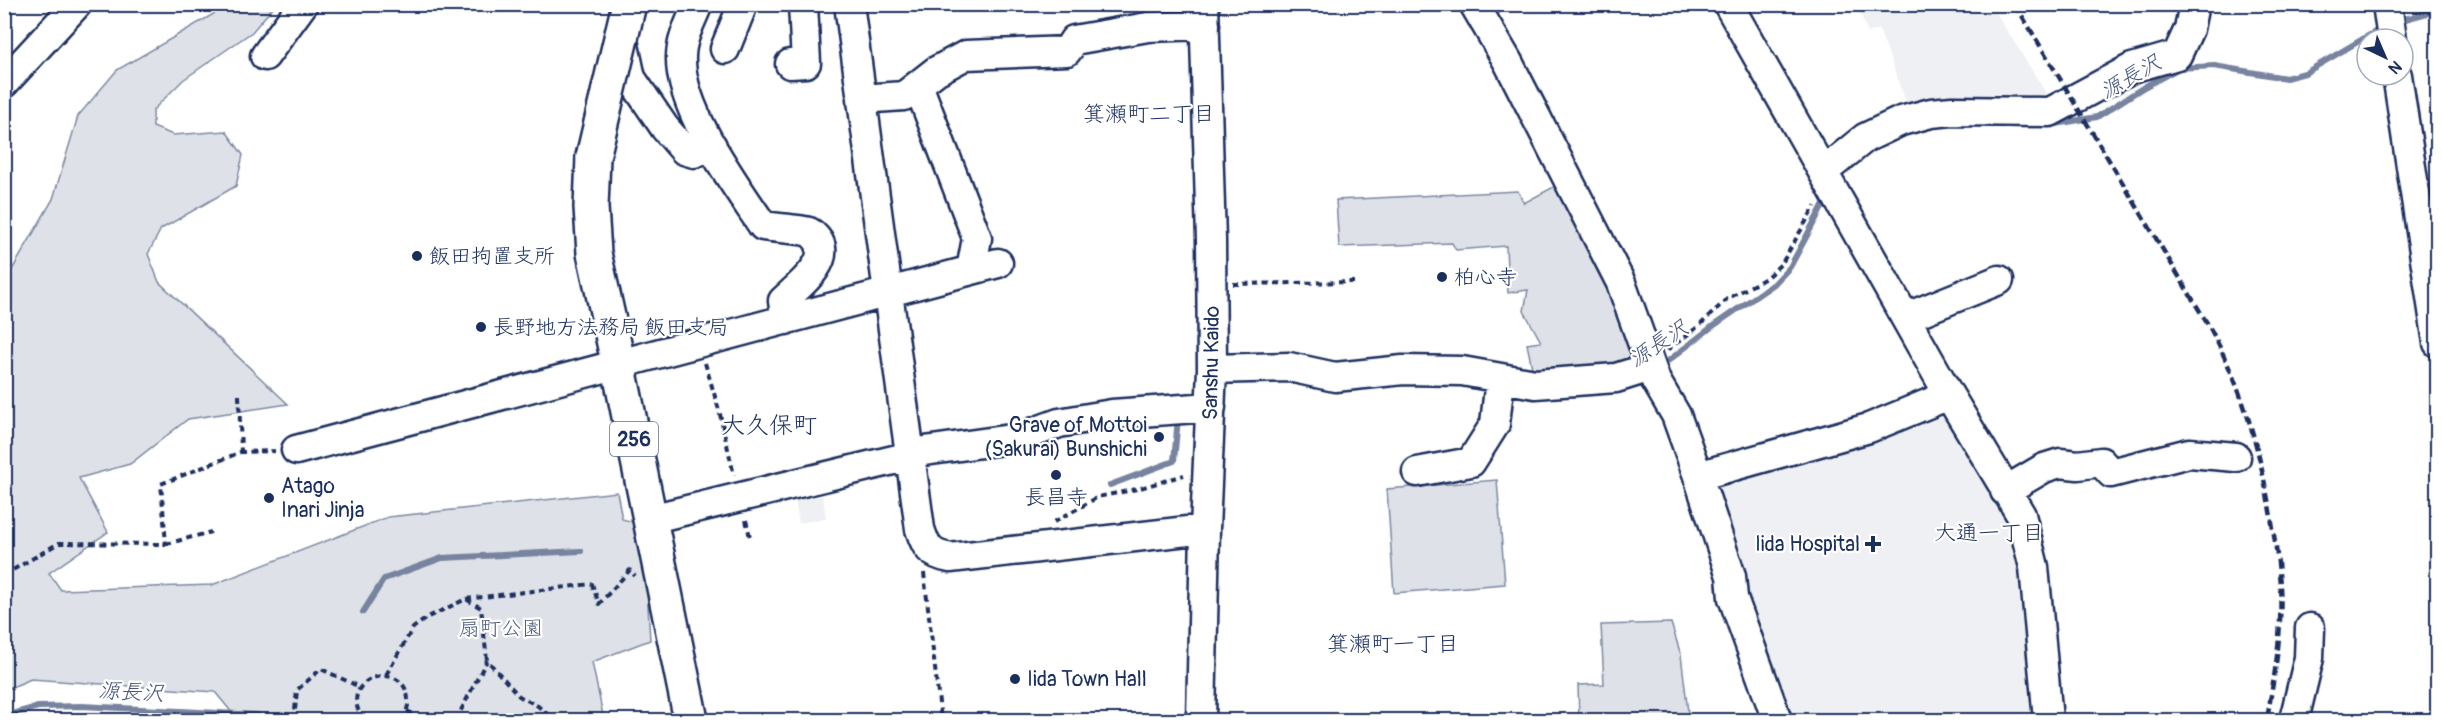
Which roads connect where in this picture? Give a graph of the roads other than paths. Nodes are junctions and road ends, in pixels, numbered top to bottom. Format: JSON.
{"nodes":[{"id":1,"x":77,"y":4,"type":"edge"},
{"id":2,"x":303,"y":4,"type":"edge"},
{"id":3,"x":615,"y":4,"type":"edge"},
{"id":4,"x":628,"y":4,"type":"edge"},
{"id":5,"x":698,"y":4,"type":"edge"},
{"id":6,"x":743,"y":4,"type":"edge"},
{"id":7,"x":802,"y":4,"type":"edge"},
{"id":8,"x":849,"y":4,"type":"edge"},
{"id":9,"x":1474,"y":4,"type":"edge"},
{"id":10,"x":1728,"y":4,"type":"edge"},
{"id":11,"x":2194,"y":4,"type":"edge"},
{"id":12,"x":1204,"y":15,"type":"edge"},
{"id":13,"x":725,"y":49,"type":"dead end"},
{"id":14,"x":265,"y":56,"type":"dead end"},
{"id":15,"x":790,"y":64,"type":"dead end"},
{"id":16,"x":4,"y":83,"type":"edge"},
{"id":17,"x":918,"y":85,"type":"junction"},
{"id":18,"x":2400,"y":87,"type":"edge"},
{"id":19,"x":861,"y":99,"type":"junction"},
{"id":20,"x":712,"y":146,"type":"junction"},
{"id":21,"x":1823,"y":172,"type":"junction"},
{"id":22,"x":2426,"y":193,"type":"edge"},
{"id":23,"x":1999,"y":280,"type":"dead end"},
{"id":24,"x":887,"y":294,"type":"junction"},
{"id":25,"x":1907,"y":317,"type":"junction"},
{"id":26,"x":786,"y":320,"type":"junction"},
{"id":27,"x":2438,"y":343,"type":"edge"},
{"id":28,"x":618,"y":364,"type":"junction"},
{"id":29,"x":1212,"y":369,"type":"junction"},
{"id":30,"x":1652,"y":370,"type":"junction"},
{"id":31,"x":1499,"y":386,"type":"junction"},
{"id":32,"x":1949,"y":395,"type":"junction"},
{"id":33,"x":1211,"y":407,"type":"junction"},
{"id":34,"x":296,"y":450,"type":"road end"},
{"id":35,"x":910,"y":454,"type":"junction"},
{"id":36,"x":2236,"y":457,"type":"dead end"},
{"id":37,"x":1417,"y":472,"type":"dead end"},
{"id":38,"x":1698,"y":476,"type":"junction"},
{"id":39,"x":2005,"y":491,"type":"junction"},
{"id":40,"x":650,"y":519,"type":"junction"},
{"id":41,"x":1205,"y":529,"type":"junction"},
{"id":42,"x":2310,"y":628,"type":"dead end"},
{"id":43,"x":691,"y":720,"type":"edge"},
{"id":44,"x":1201,"y":720,"type":"edge"},
{"id":45,"x":1777,"y":720,"type":"edge"},
{"id":46,"x":2048,"y":720,"type":"edge"},
{"id":47,"x":2294,"y":720,"type":"edge"}],
"edges":[{"from":1,"to":16,"type":"street"},
{"from":2,"to":14,"type":"street"},
{"from":3,"to":20,"type":"street"},
{"from":4,"to":28,"type":"highway","number":"256","bridge":true},
{"from":5,"to":20,"type":"street"},
{"from":6,"to":13,"type":"street"},
{"from":7,"to":15,"type":"street"},
{"from":8,"to":19,"type":"street"},
{"from":9,"to":30,"type":"street"},
{"from":10,"to":21,"type":"street"},
{"from":11,"to":21,"type":"street"},
{"from":12,"to":17,"type":"street"},
{"from":12,"to":29,"type":"street","name":"Sanshu Kaido"},
{"from":17,"to":19,"type":"street"},
{"from":17,"to":24,"type":"street"},
{"from":18,"to":22,"type":"street"},
{"from":19,"to":24,"type":"street"},
{"from":20,"to":26,"type":"street"},
{"from":21,"to":25,"type":"street"},
{"from":22,"to":27,"type":"street"},
{"from":23,"to":25,"type":"street"},
{"from":24,"to":26,"type":"street"},
{"from":24,"to":35,"type":"street"},
{"from":25,"to":32,"type":"street"},
{"from":26,"to":28,"type":"street"},
{"from":28,"to":34,"type":"street"},
{"from":28,"to":40,"type":"highway","number":"256"},
{"from":29,"to":31,"type":"street"},
{"from":29,"to":33,"type":"street","name":"Sanshu Kaido"},
{"from":30,"to":31,"type":"street"},
{"from":30,"to":38,"type":"street"},
{"from":31,"to":37,"type":"street"},
{"from":32,"to":38,"type":"street"},
{"from":32,"to":39,"type":"street"},
{"from":33,"to":35,"type":"street"},
{"from":33,"to":41,"type":"street","name":"Sanshu Kaido"},
{"from":35,"to":40,"type":"street"},
{"from":35,"to":41,"type":"street"},
{"from":36,"to":39,"type":"street"},
{"from":38,"to":45,"type":"street"},
{"from":39,"to":46,"type":"street"},
{"from":40,"to":43,"type":"highway","number":"256"},
{"from":41,"to":44,"type":"street","name":"Sanshu Kaido"},
{"from":42,"to":47,"type":"street"}]}
